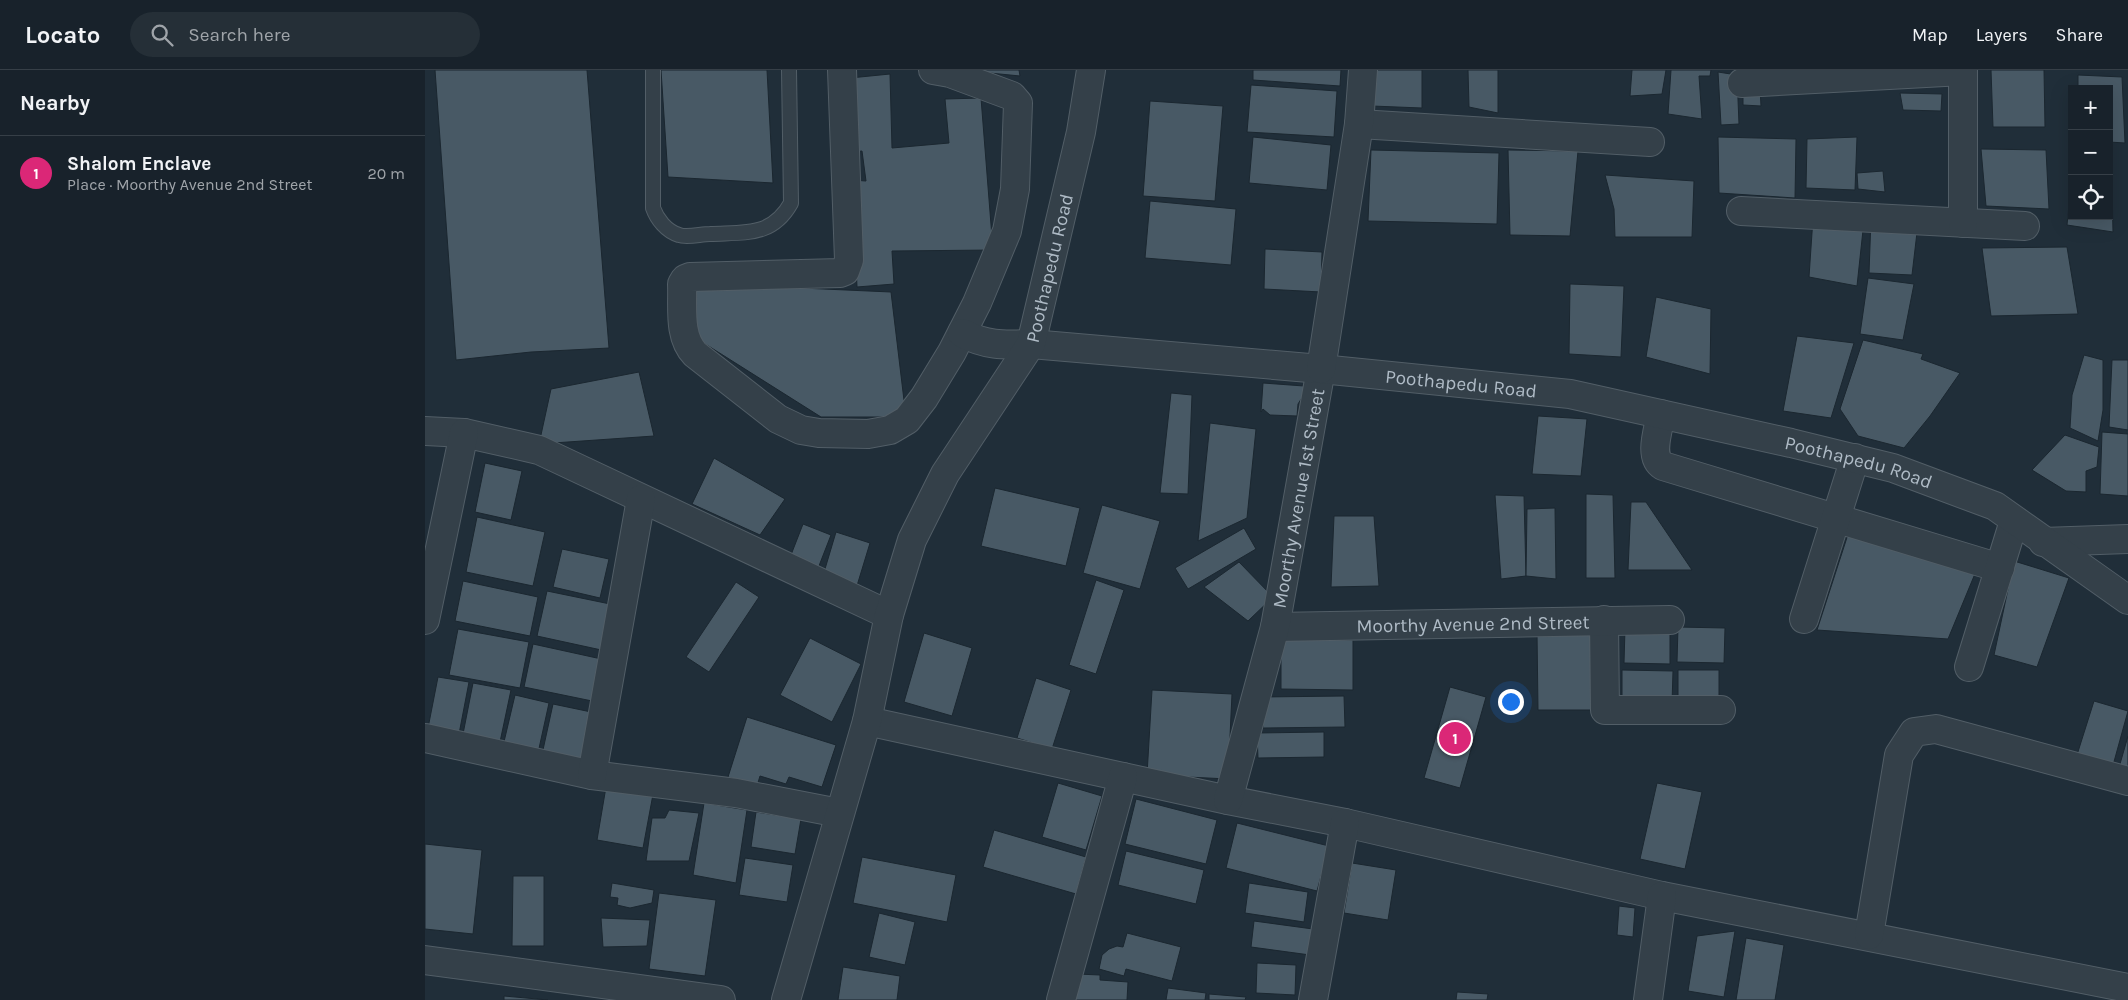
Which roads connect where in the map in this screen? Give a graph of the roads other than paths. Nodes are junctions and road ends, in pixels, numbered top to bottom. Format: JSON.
{"nodes":[{"id":1,"x":653,"y":70,"type":"edge"},
{"id":2,"x":789,"y":70,"type":"edge"},
{"id":3,"x":842,"y":70,"type":"edge"},
{"id":4,"x":933,"y":70,"type":"edge"},
{"id":5,"x":1091,"y":70,"type":"edge"},
{"id":6,"x":1363,"y":70,"type":"edge"},
{"id":7,"x":1963,"y":71,"type":"edge"},
{"id":8,"x":1742,"y":83,"type":"dead end"},
{"id":9,"x":1359,"y":124,"type":"junction"},
{"id":10,"x":1650,"y":142,"type":"dead end"},
{"id":11,"x":1741,"y":210,"type":"dead end"},
{"id":12,"x":1963,"y":224,"type":"junction"},
{"id":13,"x":2025,"y":226,"type":"dead end"},
{"id":14,"x":962,"y":332,"type":"junction"},
{"id":15,"x":1031,"y":344,"type":"junction"},
{"id":16,"x":1321,"y":369,"type":"junction"},
{"id":17,"x":1661,"y":414,"type":"junction"},
{"id":18,"x":425,"y":431,"type":"edge"},
{"id":19,"x":464,"y":433,"type":"junction"},
{"id":20,"x":1855,"y":458,"type":"junction"},
{"id":21,"x":641,"y":499,"type":"junction"},
{"id":22,"x":1836,"y":517,"type":"junction"},
{"id":23,"x":2014,"y":521,"type":"junction"},
{"id":24,"x":2128,"y":539,"type":"edge"},
{"id":25,"x":2043,"y":542,"type":"junction"},
{"id":26,"x":2000,"y":568,"type":"junction"},
{"id":27,"x":2128,"y":600,"type":"edge"},
{"id":28,"x":889,"y":616,"type":"junction"},
{"id":29,"x":1804,"y":619,"type":"dead end"},
{"id":30,"x":425,"y":620,"type":"edge"},
{"id":31,"x":1604,"y":620,"type":"junction"},
{"id":32,"x":1670,"y":620,"type":"dead end"},
{"id":33,"x":1275,"y":626,"type":"junction"},
{"id":34,"x":1969,"y":667,"type":"dead end"},
{"id":35,"x":1721,"y":710,"type":"dead end"},
{"id":36,"x":867,"y":721,"type":"junction"},
{"id":37,"x":425,"y":738,"type":"edge"},
{"id":38,"x":592,"y":776,"type":"junction"},
{"id":39,"x":1123,"y":777,"type":"junction"},
{"id":40,"x":2128,"y":781,"type":"edge"},
{"id":41,"x":1228,"y":800,"type":"junction"},
{"id":42,"x":839,"y":813,"type":"junction"},
{"id":43,"x":1345,"y":822,"type":"junction"},
{"id":44,"x":1662,"y":896,"type":"junction"},
{"id":45,"x":1869,"y":935,"type":"junction"},
{"id":46,"x":425,"y":960,"type":"edge"},
{"id":47,"x":2128,"y":988,"type":"edge"},
{"id":48,"x":721,"y":1000,"type":"edge"},
{"id":49,"x":786,"y":1000,"type":"edge"},
{"id":50,"x":1061,"y":1000,"type":"edge"},
{"id":51,"x":1313,"y":1000,"type":"edge"},
{"id":52,"x":1648,"y":1000,"type":"edge"}],
"edges":[{"from":1,"to":2,"type":"lane"},
{"from":3,"to":14,"type":"street"},
{"from":4,"to":14,"type":"street"},
{"from":5,"to":15,"type":"street","name":"Poothapedu Road"},
{"from":6,"to":9,"type":"street","name":"Moorthy Avenue 1st Street"},
{"from":7,"to":8,"type":"street"},
{"from":7,"to":12,"type":"street"},
{"from":9,"to":10,"type":"street"},
{"from":9,"to":16,"type":"street","name":"Moorthy Avenue 1st Street"},
{"from":11,"to":12,"type":"street"},
{"from":12,"to":13,"type":"street"},
{"from":14,"to":15,"type":"street"},
{"from":15,"to":16,"type":"street","name":"Poothapedu Road"},
{"from":15,"to":28,"type":"street"},
{"from":16,"to":17,"type":"street","name":"Poothapedu Road"},
{"from":16,"to":33,"type":"street","name":"Moorthy Avenue 1st Street"},
{"from":17,"to":20,"type":"street","name":"Poothapedu Road"},
{"from":17,"to":22,"type":"street"},
{"from":18,"to":19,"type":"street"},
{"from":19,"to":21,"type":"street"},
{"from":19,"to":30,"type":"street"},
{"from":20,"to":22,"type":"street"},
{"from":20,"to":23,"type":"street","name":"Poothapedu Road"},
{"from":21,"to":28,"type":"street"},
{"from":21,"to":38,"type":"street"},
{"from":22,"to":26,"type":"street"},
{"from":22,"to":29,"type":"street"},
{"from":23,"to":25,"type":"street","name":"Poothapedu Road"},
{"from":23,"to":26,"type":"street"},
{"from":24,"to":25,"type":"street"},
{"from":25,"to":27,"type":"street","name":"Poothapedu Road"},
{"from":26,"to":34,"type":"street"},
{"from":28,"to":36,"type":"street"},
{"from":31,"to":32,"type":"street","name":"Moorthy Avenue 2nd Street"},
{"from":31,"to":33,"type":"street","name":"Moorthy Avenue 2nd Street"},
{"from":31,"to":35,"type":"street"},
{"from":33,"to":41,"type":"street","name":"Moorthy Avenue 1st Street"},
{"from":36,"to":39,"type":"street"},
{"from":36,"to":42,"type":"street"},
{"from":37,"to":38,"type":"street"},
{"from":38,"to":42,"type":"street"},
{"from":39,"to":41,"type":"street"},
{"from":39,"to":50,"type":"street"},
{"from":40,"to":45,"type":"street"},
{"from":41,"to":43,"type":"street"},
{"from":42,"to":49,"type":"street"},
{"from":43,"to":44,"type":"street"},
{"from":43,"to":51,"type":"street"},
{"from":44,"to":45,"type":"street"},
{"from":44,"to":52,"type":"street"},
{"from":45,"to":47,"type":"street"},
{"from":46,"to":48,"type":"street"}]}
